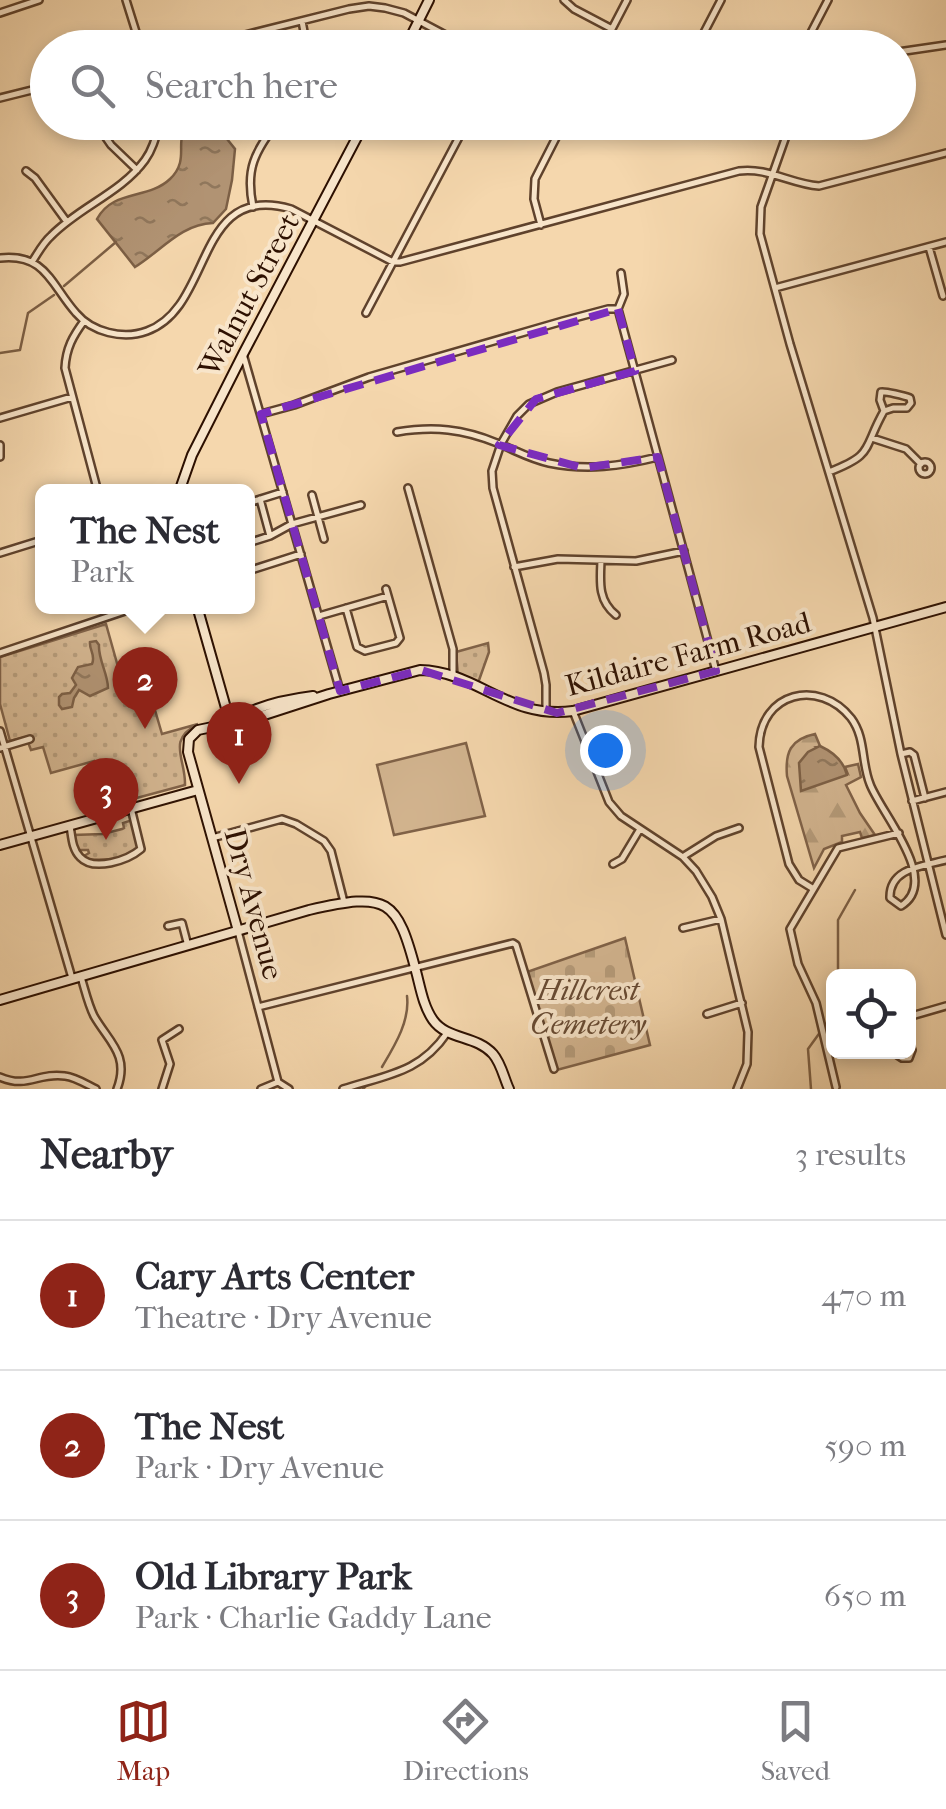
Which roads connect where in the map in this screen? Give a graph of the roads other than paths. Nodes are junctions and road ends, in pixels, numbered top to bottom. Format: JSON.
{"nodes":[{"id":1,"x":40,"y":0,"type":"edge"},
{"id":2,"x":126,"y":0,"type":"edge"},
{"id":3,"x":429,"y":0,"type":"edge"},
{"id":4,"x":564,"y":0,"type":"edge"},
{"id":5,"x":627,"y":0,"type":"edge"},
{"id":6,"x":721,"y":0,"type":"edge"},
{"id":7,"x":828,"y":0,"type":"edge"},
{"id":8,"x":0,"y":13,"type":"edge"},
{"id":9,"x":419,"y":20,"type":"junction"},
{"id":10,"x":302,"y":21,"type":"junction"},
{"id":11,"x":612,"y":28,"type":"joint"},
{"id":12,"x":135,"y":30,"type":"edge"},
{"id":13,"x":266,"y":30,"type":"edge"},
{"id":14,"x":304,"y":30,"type":"edge"},
{"id":15,"x":414,"y":30,"type":"edge"},
{"id":16,"x":437,"y":30,"type":"edge"},
{"id":17,"x":705,"y":30,"type":"edge"},
{"id":18,"x":813,"y":30,"type":"edge"},
{"id":19,"x":946,"y":45,"type":"edge"},
{"id":20,"x":916,"y":49,"type":"edge"},
{"id":21,"x":30,"y":90,"type":"edge"},
{"id":22,"x":0,"y":98,"type":"edge"},
{"id":23,"x":108,"y":140,"type":"edge"},
{"id":24,"x":154,"y":140,"type":"edge"},
{"id":25,"x":266,"y":140,"type":"edge"},
{"id":26,"x":356,"y":140,"type":"edge"},
{"id":27,"x":457,"y":140,"type":"edge"},
{"id":28,"x":555,"y":140,"type":"edge"},
{"id":29,"x":784,"y":140,"type":"edge"},
{"id":30,"x":946,"y":153,"type":"edge"},
{"id":31,"x":137,"y":170,"type":"junction"},
{"id":32,"x":26,"y":172,"type":"dead end"},
{"id":33,"x":772,"y":174,"type":"junction"},
{"id":34,"x":253,"y":206,"type":"junction"},
{"id":35,"x":314,"y":220,"type":"junction"},
{"id":36,"x":67,"y":222,"type":"junction"},
{"id":37,"x":540,"y":225,"type":"junction"},
{"id":38,"x":946,"y":242,"type":"edge"},
{"id":39,"x":930,"y":246,"type":"junction"},
{"id":40,"x":0,"y":258,"type":"edge"},
{"id":41,"x":32,"y":262,"type":"junction"},
{"id":42,"x":393,"y":262,"type":"junction"},
{"id":43,"x":620,"y":273,"type":"dead end"},
{"id":44,"x":775,"y":288,"type":"junction"},
{"id":45,"x":943,"y":296,"type":"dead end"},
{"id":46,"x":618,"y":309,"type":"junction"},
{"id":47,"x":366,"y":313,"type":"dead end"},
{"id":48,"x":84,"y":321,"type":"junction"},
{"id":49,"x":243,"y":354,"type":"junction"},
{"id":50,"x":672,"y":360,"type":"dead end"},
{"id":51,"x":635,"y":370,"type":"junction"},
{"id":52,"x":72,"y":397,"type":"junction"},
{"id":53,"x":884,"y":411,"type":"junction"},
{"id":54,"x":261,"y":414,"type":"junction"},
{"id":55,"x":0,"y":418,"type":"edge"},
{"id":56,"x":397,"y":432,"type":"dead end"},
{"id":57,"x":872,"y":438,"type":"junction"},
{"id":58,"x":501,"y":444,"type":"junction"},
{"id":59,"x":0,"y":445,"type":"edge"},
{"id":60,"x":0,"y":456,"type":"edge"},
{"id":61,"x":658,"y":457,"type":"junction"},
{"id":62,"x":921,"y":464,"type":"dead end"},
{"id":63,"x":829,"y":472,"type":"junction"},
{"id":64,"x":96,"y":484,"type":"edge"},
{"id":65,"x":182,"y":484,"type":"edge"},
{"id":66,"x":408,"y":488,"type":"dead end"},
{"id":67,"x":283,"y":492,"type":"junction"},
{"id":68,"x":312,"y":495,"type":"dead end"},
{"id":69,"x":260,"y":499,"type":"junction"},
{"id":70,"x":255,"y":501,"type":"edge"},
{"id":71,"x":361,"y":505,"type":"dead end"},
{"id":72,"x":318,"y":517,"type":"junction"},
{"id":73,"x":292,"y":524,"type":"junction"},
{"id":74,"x":270,"y":536,"type":"junction"},
{"id":75,"x":324,"y":539,"type":"dead end"},
{"id":76,"x":255,"y":541,"type":"edge"},
{"id":77,"x":35,"y":542,"type":"edge"},
{"id":78,"x":684,"y":551,"type":"junction"},
{"id":79,"x":0,"y":552,"type":"edge"},
{"id":80,"x":301,"y":554,"type":"junction"},
{"id":81,"x":601,"y":561,"type":"junction"},
{"id":82,"x":514,"y":567,"type":"junction"},
{"id":83,"x":255,"y":569,"type":"edge"},
{"id":84,"x":946,"y":607,"type":"edge"},
{"id":85,"x":346,"y":608,"type":"junction"},
{"id":86,"x":118,"y":614,"type":"edge"},
{"id":87,"x":199,"y":614,"type":"edge"},
{"id":88,"x":616,"y":615,"type":"dead end"},
{"id":89,"x":113,"y":616,"type":"joint"},
{"id":90,"x":319,"y":616,"type":"junction"},
{"id":91,"x":874,"y":626,"type":"junction"},
{"id":92,"x":0,"y":652,"type":"edge"},
{"id":93,"x":716,"y":671,"type":"junction"},
{"id":94,"x":453,"y":676,"type":"junction"},
{"id":95,"x":340,"y":691,"type":"junction"},
{"id":96,"x":574,"y":711,"type":"junction"},
{"id":97,"x":546,"y":713,"type":"junction"},
{"id":98,"x":231,"y":722,"type":"junction"},
{"id":99,"x":0,"y":731,"type":"edge"},
{"id":100,"x":189,"y":739,"type":"joint"},
{"id":101,"x":30,"y":740,"type":"dead end"},
{"id":102,"x":2,"y":748,"type":"edge"},
{"id":103,"x":901,"y":754,"type":"junction"},
{"id":104,"x":198,"y":790,"type":"junction"},
{"id":105,"x":946,"y":792,"type":"edge"},
{"id":106,"x":925,"y":798,"type":"junction"},
{"id":107,"x":912,"y":801,"type":"junction"},
{"id":108,"x":130,"y":808,"type":"junction"},
{"id":109,"x":70,"y":826,"type":"junction"},
{"id":110,"x":739,"y":828,"type":"dead end"},
{"id":111,"x":640,"y":829,"type":"junction"},
{"id":112,"x":900,"y":832,"type":"junction"},
{"id":113,"x":30,"y":837,"type":"junction"},
{"id":114,"x":212,"y":838,"type":"junction"},
{"id":115,"x":0,"y":845,"type":"edge"},
{"id":116,"x":683,"y":857,"type":"junction"},
{"id":117,"x":946,"y":860,"type":"edge"},
{"id":118,"x":614,"y":864,"type":"dead end"},
{"id":119,"x":928,"y":865,"type":"junction"},
{"id":120,"x":912,"y":868,"type":"junction"},
{"id":121,"x":812,"y":888,"type":"junction"},
{"id":122,"x":344,"y":902,"type":"junction"},
{"id":123,"x":721,"y":918,"type":"junction"},
{"id":124,"x":168,"y":926,"type":"dead end"},
{"id":125,"x":684,"y":928,"type":"dead end"},
{"id":126,"x":238,"y":931,"type":"junction"},
{"id":127,"x":946,"y":935,"type":"edge"},
{"id":128,"x":188,"y":946,"type":"junction"},
{"id":129,"x":415,"y":967,"type":"junction"},
{"id":130,"x":77,"y":978,"type":"junction"},
{"id":131,"x":0,"y":1000,"type":"edge"},
{"id":132,"x":742,"y":1002,"type":"junction"},
{"id":133,"x":946,"y":1006,"type":"edge"},
{"id":134,"x":258,"y":1007,"type":"junction"},
{"id":135,"x":707,"y":1014,"type":"dead end"},
{"id":136,"x":916,"y":1015,"type":"edge"},
{"id":137,"x":179,"y":1029,"type":"dead end"},
{"id":138,"x":448,"y":1033,"type":"junction"},
{"id":139,"x":554,"y":1069,"type":"dead end"},
{"id":140,"x":0,"y":1077,"type":"edge"},
{"id":141,"x":278,"y":1082,"type":"junction"},
{"id":142,"x":836,"y":1087,"type":"edge"},
{"id":143,"x":96,"y":1089,"type":"edge"},
{"id":144,"x":117,"y":1089,"type":"edge"},
{"id":145,"x":162,"y":1089,"type":"edge"},
{"id":146,"x":260,"y":1089,"type":"edge"},
{"id":147,"x":289,"y":1089,"type":"edge"},
{"id":148,"x":345,"y":1089,"type":"edge"},
{"id":149,"x":509,"y":1089,"type":"edge"},
{"id":150,"x":738,"y":1089,"type":"edge"}],
"edges":[{"from":1,"to":8,"type":"street"},
{"from":2,"to":12,"type":"street"},
{"from":3,"to":9,"type":"main road"},
{"from":4,"to":11,"type":"street"},
{"from":5,"to":11,"type":"street"},
{"from":6,"to":17,"type":"street"},
{"from":7,"to":18,"type":"street"},
{"from":9,"to":10,"type":"street"},
{"from":9,"to":15,"type":"main road"},
{"from":9,"to":16,"type":"street"},
{"from":10,"to":13,"type":"street"},
{"from":10,"to":14,"type":"street"},
{"from":19,"to":20,"type":"street"},
{"from":21,"to":22,"type":"street"},
{"from":23,"to":31,"type":"street"},
{"from":24,"to":31,"type":"street"},
{"from":25,"to":34,"type":"street"},
{"from":26,"to":35,"type":"main road","name":"Walnut Street"},
{"from":27,"to":42,"type":"street"},
{"from":28,"to":37,"type":"street"},
{"from":29,"to":33,"type":"street"},
{"from":30,"to":33,"type":"street"},
{"from":31,"to":36,"type":"street"},
{"from":32,"to":36,"type":"street"},
{"from":33,"to":37,"type":"street"},
{"from":33,"to":44,"type":"street"},
{"from":34,"to":35,"type":"street"},
{"from":34,"to":48,"type":"street"},
{"from":35,"to":42,"type":"street"},
{"from":35,"to":49,"type":"main road","name":"Walnut Street"},
{"from":36,"to":41,"type":"street"},
{"from":37,"to":42,"type":"street"},
{"from":38,"to":39,"type":"street"},
{"from":39,"to":44,"type":"street"},
{"from":39,"to":45,"type":"street"},
{"from":40,"to":41,"type":"street"},
{"from":41,"to":48,"type":"street"},
{"from":42,"to":47,"type":"street"},
{"from":43,"to":46,"type":"street"},
{"from":44,"to":63,"type":"street"},
{"from":46,"to":51,"type":"street"},
{"from":46,"to":54,"type":"street"},
{"from":48,"to":52,"type":"street"},
{"from":49,"to":54,"type":"street"},
{"from":49,"to":65,"type":"main road","name":"Walnut Street"},
{"from":50,"to":51,"type":"street"},
{"from":51,"to":58,"type":"street"},
{"from":51,"to":61,"type":"street"},
{"from":52,"to":55,"type":"street"},
{"from":52,"to":64,"type":"street"},
{"from":53,"to":53,"type":"street"},
{"from":53,"to":57,"type":"street"},
{"from":54,"to":67,"type":"street"},
{"from":56,"to":58,"type":"street"},
{"from":57,"to":62,"type":"street"},
{"from":57,"to":63,"type":"street"},
{"from":58,"to":61,"type":"street"},
{"from":58,"to":82,"type":"street"},
{"from":59,"to":60,"type":"street"},
{"from":61,"to":78,"type":"street"},
{"from":63,"to":91,"type":"street"},
{"from":66,"to":94,"type":"street"},
{"from":67,"to":69,"type":"street"},
{"from":67,"to":73,"type":"street"},
{"from":68,"to":72,"type":"street"},
{"from":69,"to":70,"type":"street"},
{"from":69,"to":74,"type":"street"},
{"from":71,"to":72,"type":"street"},
{"from":72,"to":73,"type":"street"},
{"from":72,"to":75,"type":"street"},
{"from":73,"to":74,"type":"street"},
{"from":73,"to":80,"type":"street"},
{"from":74,"to":76,"type":"street"},
{"from":77,"to":79,"type":"street"},
{"from":78,"to":81,"type":"street"},
{"from":78,"to":93,"type":"street"},
{"from":80,"to":83,"type":"street"},
{"from":80,"to":90,"type":"street"},
{"from":81,"to":82,"type":"street"},
{"from":81,"to":88,"type":"street"},
{"from":82,"to":97,"type":"street"},
{"from":84,"to":91,"type":"main road","name":"Kildaire Farm Road"},
{"from":85,"to":85,"type":"street"},
{"from":85,"to":90,"type":"street"},
{"from":86,"to":89,"type":"street"},
{"from":87,"to":98,"type":"main road"},
{"from":89,"to":92,"type":"street"},
{"from":90,"to":95,"type":"street"},
{"from":91,"to":93,"type":"main road","name":"Kildaire Farm Road"},
{"from":91,"to":103,"type":"street"},
{"from":93,"to":96,"type":"main road","name":"Kildaire Farm Road"},
{"from":94,"to":95,"type":"main road","name":"Kildaire Farm Road"},
{"from":94,"to":97,"type":"main road","name":"Kildaire Farm Road"},
{"from":95,"to":98,"type":"main road","name":"Kildaire Farm Road"},
{"from":96,"to":97,"type":"main road","name":"Kildaire Farm Road"},
{"from":96,"to":111,"type":"street"},
{"from":98,"to":100,"type":"main road","name":"Kildaire Farm Road"},
{"from":99,"to":102,"type":"street"},
{"from":100,"to":104,"type":"main road","name":"Dry Avenue"},
{"from":101,"to":102,"type":"street"},
{"from":102,"to":113,"type":"street"},
{"from":103,"to":106,"type":"street"},
{"from":103,"to":107,"type":"street"},
{"from":104,"to":108,"type":"main road"},
{"from":104,"to":114,"type":"main road","name":"Dry Avenue"},
{"from":105,"to":106,"type":"street"},
{"from":106,"to":107,"type":"street"},
{"from":107,"to":119,"type":"street"},
{"from":108,"to":109,"type":"main road"},
{"from":108,"to":109,"type":"street"},
{"from":109,"to":113,"type":"main road"},
{"from":110,"to":116,"type":"street"},
{"from":111,"to":116,"type":"street"},
{"from":111,"to":118,"type":"street"},
{"from":112,"to":120,"type":"street"},
{"from":112,"to":121,"type":"street"},
{"from":112,"to":121,"type":"street"},
{"from":113,"to":115,"type":"main road"},
{"from":113,"to":130,"type":"street"},
{"from":114,"to":122,"type":"street"},
{"from":114,"to":126,"type":"main road","name":"Dry Avenue"},
{"from":116,"to":123,"type":"street"},
{"from":117,"to":119,"type":"street"},
{"from":119,"to":120,"type":"street"},
{"from":119,"to":127,"type":"street"},
{"from":120,"to":120,"type":"street"},
{"from":121,"to":142,"type":"street"},
{"from":122,"to":126,"type":"main road"},
{"from":122,"to":129,"type":"main road"},
{"from":123,"to":125,"type":"street"},
{"from":123,"to":132,"type":"street"},
{"from":124,"to":128,"type":"street"},
{"from":126,"to":128,"type":"main road"},
{"from":126,"to":134,"type":"street","name":"Dry Avenue"},
{"from":128,"to":130,"type":"main road"},
{"from":129,"to":134,"type":"street"},
{"from":129,"to":138,"type":"main road"},
{"from":129,"to":139,"type":"street"},
{"from":130,"to":131,"type":"main road"},
{"from":130,"to":144,"type":"street"},
{"from":132,"to":135,"type":"street"},
{"from":132,"to":150,"type":"street"},
{"from":133,"to":136,"type":"street"},
{"from":134,"to":141,"type":"street","name":"Dry Avenue"},
{"from":137,"to":145,"type":"street"},
{"from":138,"to":148,"type":"street"},
{"from":138,"to":149,"type":"main road"},
{"from":140,"to":143,"type":"street"},
{"from":141,"to":146,"type":"street"},
{"from":141,"to":147,"type":"street"}]}
